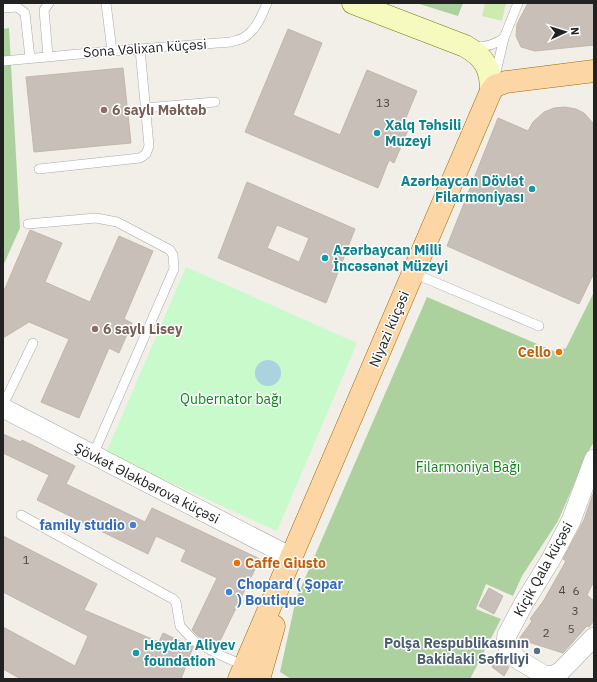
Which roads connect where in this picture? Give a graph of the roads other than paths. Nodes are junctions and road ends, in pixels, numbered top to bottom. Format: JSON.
{"nodes":[{"id":1,"x":49,"y":3,"type":"edge"},
{"id":2,"x":106,"y":3,"type":"edge"},
{"id":3,"x":266,"y":3,"type":"edge"},
{"id":4,"x":353,"y":3,"type":"edge"},
{"id":5,"x":518,"y":3,"type":"edge"},
{"id":6,"x":3,"y":8,"type":"edge"},
{"id":7,"x":504,"y":38,"type":"junction"},
{"id":8,"x":465,"y":46,"type":"junction"},
{"id":9,"x":140,"y":49,"type":"junction"},
{"id":10,"x":112,"y":51,"type":"junction"},
{"id":11,"x":48,"y":56,"type":"junction"},
{"id":12,"x":30,"y":58,"type":"junction"},
{"id":13,"x":3,"y":61,"type":"edge"},
{"id":14,"x":594,"y":71,"type":"edge"},
{"id":15,"x":491,"y":91,"type":"junction"},
{"id":16,"x":215,"y":102,"type":"dead end"},
{"id":17,"x":145,"y":108,"type":"junction"},
{"id":18,"x":39,"y":169,"type":"dead end"},
{"id":19,"x":28,"y":224,"type":"dead end"},
{"id":20,"x":413,"y":273,"type":"junction"},
{"id":21,"x":539,"y":326,"type":"dead end"},
{"id":22,"x":33,"y":343,"type":"dead end"},
{"id":23,"x":3,"y":405,"type":"edge"},
{"id":24,"x":3,"y":408,"type":"edge"},
{"id":25,"x":93,"y":455,"type":"junction"},
{"id":26,"x":594,"y":459,"type":"edge"},
{"id":27,"x":21,"y":515,"type":"dead end"},
{"id":28,"x":295,"y":549,"type":"junction"},
{"id":29,"x":274,"y":627,"type":"junction"},
{"id":30,"x":594,"y":637,"type":"edge"},
{"id":31,"x":248,"y":675,"type":"edge"},
{"id":32,"x":266,"y":679,"type":"edge"}],
"edges":[{"from":1,"to":11,"type":"lane"},
{"from":2,"to":10,"type":"lane"},
{"from":3,"to":9,"type":"lane","name":"Sona Vəlixan küçəsi"},
{"from":4,"to":8,"type":"main road"},
{"from":5,"to":7,"type":"lane","name":"Niyazi küçəsi"},
{"from":6,"to":12,"type":"lane"},
{"from":7,"to":8,"type":"lane"},
{"from":7,"to":15,"type":"lane","name":"Niyazi küçəsi"},
{"from":8,"to":15,"type":"main road"},
{"from":9,"to":10,"type":"lane","name":"Sona Vəlixan küçəsi"},
{"from":9,"to":17,"type":"lane"},
{"from":10,"to":11,"type":"lane","name":"Sona Vəlixan küçəsi"},
{"from":11,"to":12,"type":"lane","name":"Sona Vəlixan küçəsi"},
{"from":12,"to":13,"type":"lane","name":"Sona Vəlixan küçəsi"},
{"from":14,"to":15,"type":"main road"},
{"from":15,"to":20,"type":"main road","name":"Niyazi küçəsi"},
{"from":16,"to":17,"type":"lane"},
{"from":17,"to":18,"type":"lane"},
{"from":19,"to":25,"type":"lane"},
{"from":20,"to":21,"type":"lane"},
{"from":20,"to":28,"type":"main road","name":"Niyazi küçəsi"},
{"from":22,"to":23,"type":"lane"},
{"from":24,"to":25,"type":"street","name":"Şövkət Ələkbərova küçəsi"},
{"from":25,"to":28,"type":"street","name":"Şövkət Ələkbərova küçəsi"},
{"from":26,"to":30,"type":"street","name":"Kiçik Qala küçəsi"},
{"from":27,"to":31,"type":"lane"},
{"from":28,"to":29,"type":"main road","name":"Niyazi küçəsi"},
{"from":28,"to":31,"type":"main road","name":"Niyazi küçəsi"},
{"from":29,"to":31,"type":"main road","name":"Niyazi küçəsi"},
{"from":29,"to":32,"type":"lane"}]}
